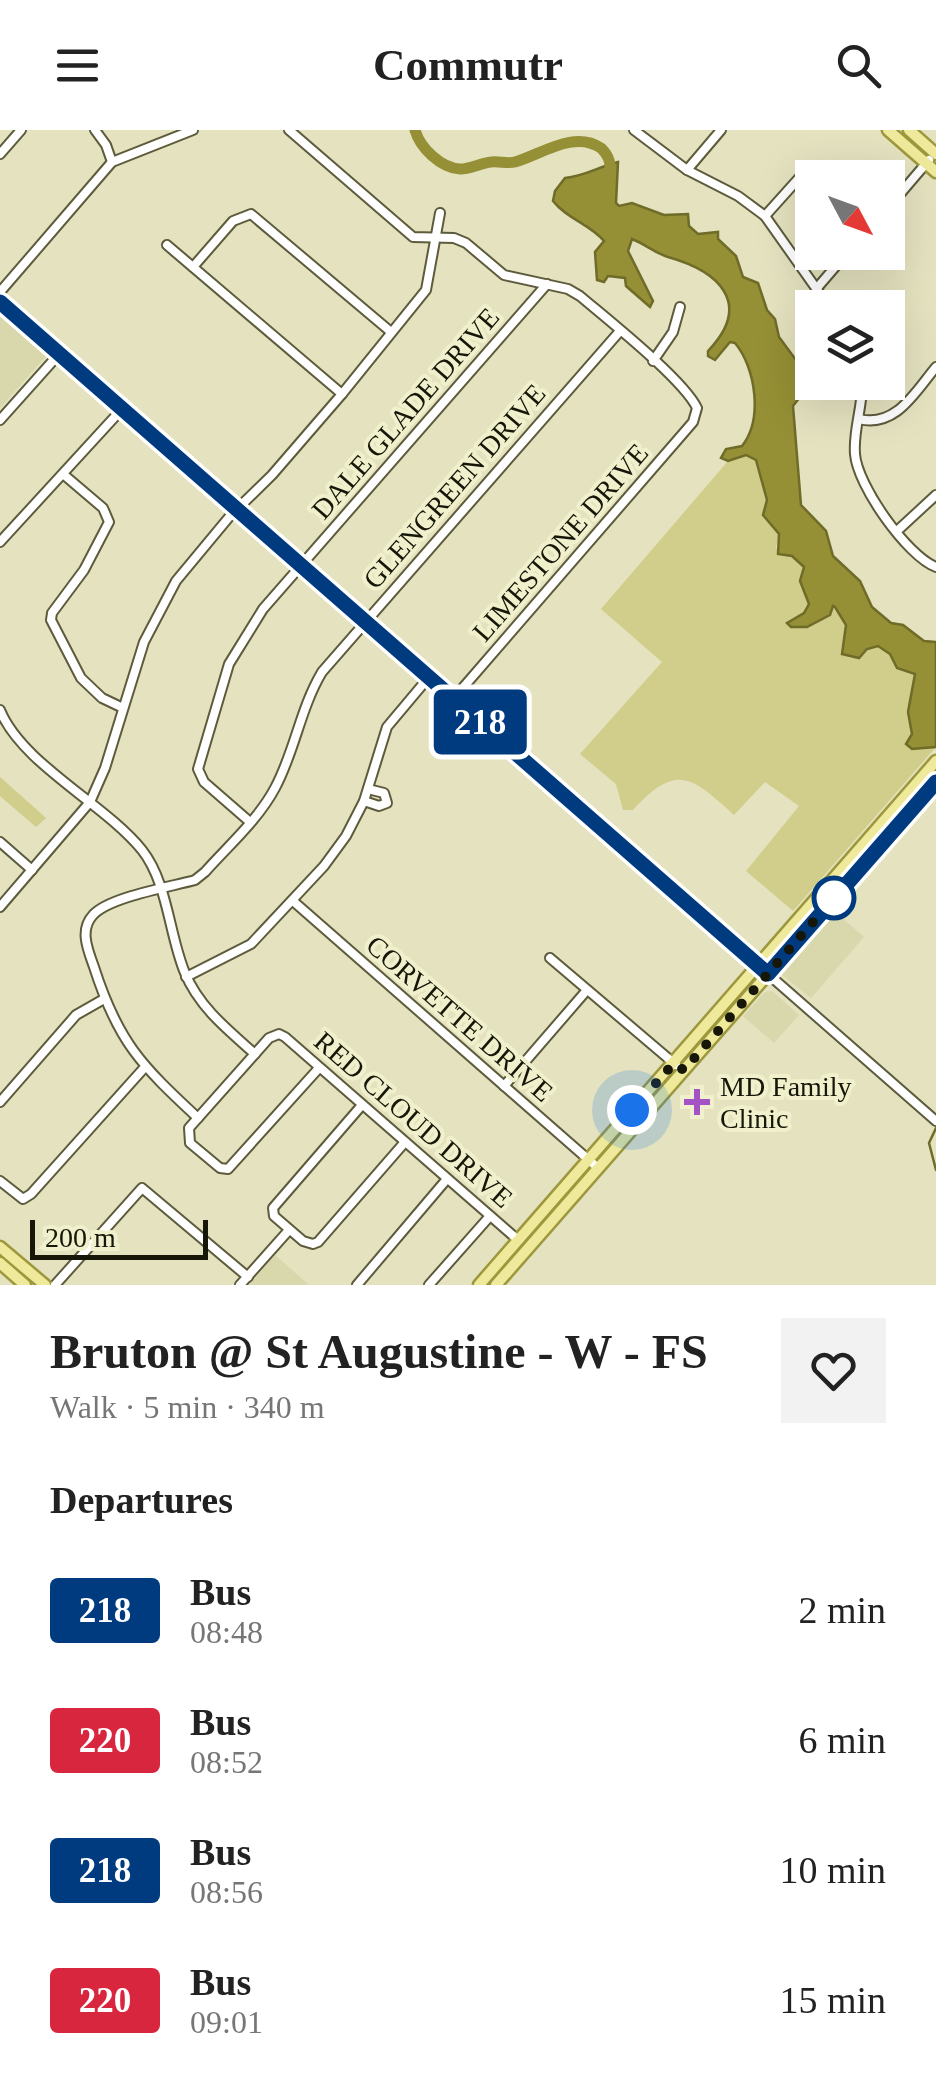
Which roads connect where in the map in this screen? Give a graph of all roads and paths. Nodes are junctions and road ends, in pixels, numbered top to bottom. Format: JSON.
{"nodes":[{"id":1,"x":21,"y":130,"type":"edge"},
{"id":2,"x":95,"y":130,"type":"edge"},
{"id":3,"x":193,"y":130,"type":"edge"},
{"id":4,"x":289,"y":130,"type":"edge"},
{"id":5,"x":634,"y":130,"type":"edge"},
{"id":6,"x":721,"y":130,"type":"edge"},
{"id":7,"x":888,"y":130,"type":"edge"},
{"id":8,"x":909,"y":130,"type":"edge"},
{"id":9,"x":0,"y":154,"type":"edge"},
{"id":10,"x":936,"y":154,"type":"edge"},
{"id":11,"x":112,"y":162,"type":"junction"},
{"id":12,"x":926,"y":163,"type":"junction"},
{"id":13,"x":687,"y":170,"type":"junction"},
{"id":14,"x":936,"y":172,"type":"edge"},
{"id":15,"x":795,"y":182,"type":"edge"},
{"id":16,"x":905,"y":188,"type":"edge"},
{"id":17,"x":440,"y":213,"type":"dead end"},
{"id":18,"x":764,"y":216,"type":"junction"},
{"id":19,"x":438,"y":238,"type":"junction"},
{"id":20,"x":167,"y":246,"type":"dead end"},
{"id":21,"x":192,"y":267,"type":"junction"},
{"id":22,"x":832,"y":270,"type":"edge"},
{"id":23,"x":548,"y":284,"type":"junction"},
{"id":24,"x":817,"y":288,"type":"joint"},
{"id":25,"x":0,"y":292,"type":"edge"},
{"id":26,"x":0,"y":302,"type":"edge"},
{"id":27,"x":680,"y":307,"type":"dead end"},
{"id":28,"x":620,"y":331,"type":"junction"},
{"id":29,"x":391,"y":332,"type":"junction"},
{"id":30,"x":59,"y":354,"type":"junction"},
{"id":31,"x":653,"y":360,"type":"junction"},
{"id":32,"x":936,"y":367,"type":"edge"},
{"id":33,"x":342,"y":394,"type":"junction"},
{"id":34,"x":861,"y":400,"type":"edge"},
{"id":35,"x":122,"y":409,"type":"junction"},
{"id":36,"x":859,"y":419,"type":"junction"},
{"id":37,"x":0,"y":420,"type":"edge"},
{"id":38,"x":63,"y":474,"type":"junction"},
{"id":39,"x":936,"y":494,"type":"edge"},
{"id":40,"x":236,"y":509,"type":"junction"},
{"id":41,"x":896,"y":531,"type":"junction"},
{"id":42,"x":0,"y":542,"type":"edge"},
{"id":43,"x":301,"y":565,"type":"junction"},
{"id":44,"x":936,"y":567,"type":"edge"},
{"id":45,"x":366,"y":621,"type":"junction"},
{"id":46,"x":429,"y":677,"type":"junction"},
{"id":47,"x":454,"y":698,"type":"junction"},
{"id":48,"x":123,"y":708,"type":"junction"},
{"id":49,"x":0,"y":710,"type":"edge"},
{"id":50,"x":936,"y":761,"type":"edge"},
{"id":51,"x":936,"y":782,"type":"edge"},
{"id":52,"x":368,"y":789,"type":"junction"},
{"id":53,"x":364,"y":801,"type":"junction"},
{"id":54,"x":90,"y":802,"type":"junction"},
{"id":55,"x":250,"y":822,"type":"junction"},
{"id":56,"x":0,"y":842,"type":"edge"},
{"id":57,"x":865,"y":843,"type":"junction"},
{"id":58,"x":875,"y":851,"type":"junction"},
{"id":59,"x":32,"y":870,"type":"junction"},
{"id":60,"x":160,"y":890,"type":"junction"},
{"id":61,"x":293,"y":902,"type":"junction"},
{"id":62,"x":0,"y":907,"type":"edge"},
{"id":63,"x":550,"y":958,"type":"dead end"},
{"id":64,"x":764,"y":970,"type":"junction"},
{"id":65,"x":186,"y":977,"type":"junction"},
{"id":66,"x":588,"y":990,"type":"junction"},
{"id":67,"x":104,"y":999,"type":"junction"},
{"id":68,"x":255,"y":1054,"type":"junction"},
{"id":69,"x":144,"y":1067,"type":"junction"},
{"id":70,"x":679,"y":1067,"type":"junction"},
{"id":71,"x":319,"y":1068,"type":"junction"},
{"id":72,"x":504,"y":1086,"type":"junction"},
{"id":73,"x":0,"y":1102,"type":"edge"},
{"id":74,"x":362,"y":1105,"type":"junction"},
{"id":75,"x":198,"y":1118,"type":"junction"},
{"id":76,"x":936,"y":1120,"type":"edge"},
{"id":77,"x":405,"y":1142,"type":"junction"},
{"id":78,"x":588,"y":1160,"type":"junction"},
{"id":79,"x":598,"y":1168,"type":"junction"},
{"id":80,"x":447,"y":1179,"type":"junction"},
{"id":81,"x":0,"y":1182,"type":"edge"},
{"id":82,"x":490,"y":1216,"type":"junction"},
{"id":83,"x":536,"y":1219,"type":"junction"},
{"id":84,"x":546,"y":1228,"type":"junction"},
{"id":85,"x":289,"y":1230,"type":"junction"},
{"id":86,"x":518,"y":1240,"type":"junction"},
{"id":87,"x":0,"y":1246,"type":"edge"},
{"id":88,"x":528,"y":1248,"type":"junction"},
{"id":89,"x":0,"y":1264,"type":"edge"},
{"id":90,"x":248,"y":1277,"type":"junction"},
{"id":91,"x":25,"y":1285,"type":"edge"},
{"id":92,"x":44,"y":1285,"type":"edge"},
{"id":93,"x":55,"y":1285,"type":"edge"},
{"id":94,"x":240,"y":1285,"type":"edge"},
{"id":95,"x":357,"y":1285,"type":"edge"},
{"id":96,"x":430,"y":1285,"type":"edge"},
{"id":97,"x":478,"y":1285,"type":"edge"},
{"id":98,"x":496,"y":1285,"type":"edge"}],
"edges":[{"from":1,"to":9,"type":"street"},
{"from":2,"to":11,"type":"street"},
{"from":3,"to":11,"type":"street"},
{"from":4,"to":19,"type":"street"},
{"from":5,"to":13,"type":"street"},
{"from":6,"to":13,"type":"street"},
{"from":7,"to":12,"type":"main road"},
{"from":8,"to":10,"type":"main road"},
{"from":10,"to":12,"type":"street"},
{"from":11,"to":25,"type":"street"},
{"from":12,"to":14,"type":"main road"},
{"from":12,"to":16,"type":"street"},
{"from":13,"to":18,"type":"street"},
{"from":15,"to":18,"type":"street"},
{"from":17,"to":19,"type":"street"},
{"from":18,"to":24,"type":"street"},
{"from":19,"to":23,"type":"street"},
{"from":19,"to":29,"type":"street"},
{"from":20,"to":21,"type":"street"},
{"from":21,"to":29,"type":"street"},
{"from":21,"to":33,"type":"street"},
{"from":22,"to":24,"type":"street"},
{"from":23,"to":28,"type":"street"},
{"from":23,"to":43,"type":"street","name":"DALE GLADE DRIVE"},
{"from":26,"to":30,"type":"street"},
{"from":27,"to":31,"type":"street"},
{"from":28,"to":31,"type":"street"},
{"from":28,"to":45,"type":"street","name":"GLENGREEN DRIVE"},
{"from":29,"to":33,"type":"street"},
{"from":30,"to":35,"type":"street"},
{"from":30,"to":37,"type":"street"},
{"from":31,"to":47,"type":"street","name":"LIMESTONE DRIVE"},
{"from":32,"to":36,"type":"street"},
{"from":33,"to":40,"type":"street"},
{"from":34,"to":36,"type":"street"},
{"from":35,"to":38,"type":"street"},
{"from":35,"to":40,"type":"street"},
{"from":36,"to":41,"type":"street"},
{"from":38,"to":42,"type":"street"},
{"from":38,"to":48,"type":"street"},
{"from":39,"to":41,"type":"street"},
{"from":40,"to":43,"type":"street"},
{"from":40,"to":48,"type":"street"},
{"from":41,"to":44,"type":"street"},
{"from":43,"to":45,"type":"street"},
{"from":43,"to":55,"type":"street","name":"DALE GLADE DRIVE"},
{"from":45,"to":46,"type":"street"},
{"from":45,"to":55,"type":"street","name":"GLENGREEN DRIVE"},
{"from":46,"to":47,"type":"street"},
{"from":46,"to":52,"type":"street"},
{"from":47,"to":64,"type":"street"},
{"from":48,"to":54,"type":"street"},
{"from":49,"to":54,"type":"street"},
{"from":50,"to":57,"type":"main road"},
{"from":51,"to":58,"type":"main road"},
{"from":52,"to":53,"type":"street"},
{"from":52,"to":53,"type":"street"},
{"from":53,"to":61,"type":"street"},
{"from":54,"to":59,"type":"street"},
{"from":54,"to":60,"type":"street"},
{"from":55,"to":60,"type":"street","name":"GLENGREEN DRIVE"},
{"from":56,"to":59,"type":"street"},
{"from":57,"to":58,"type":"main road"},
{"from":57,"to":64,"type":"main road"},
{"from":58,"to":64,"type":"main road"},
{"from":59,"to":62,"type":"street"},
{"from":60,"to":65,"type":"street"},
{"from":60,"to":67,"type":"street","name":"GLENGREEN DRIVE"},
{"from":61,"to":65,"type":"street"},
{"from":61,"to":72,"type":"street","name":"CORVETTE DRIVE"},
{"from":63,"to":66,"type":"street"},
{"from":64,"to":70,"type":"main road"},
{"from":64,"to":76,"type":"street"},
{"from":65,"to":68,"type":"street"},
{"from":66,"to":70,"type":"street"},
{"from":66,"to":72,"type":"street"},
{"from":67,"to":69,"type":"street","name":"GLENGREEN DRIVE"},
{"from":67,"to":73,"type":"street"},
{"from":68,"to":71,"type":"street","name":"RED CLOUD DRIVE"},
{"from":68,"to":75,"type":"street"},
{"from":69,"to":75,"type":"street","name":"GLENGREEN DRIVE"},
{"from":69,"to":81,"type":"street"},
{"from":70,"to":78,"type":"main road"},
{"from":70,"to":79,"type":"main road"},
{"from":71,"to":74,"type":"street","name":"RED CLOUD DRIVE"},
{"from":71,"to":75,"type":"street"},
{"from":72,"to":78,"type":"street","name":"CORVETTE DRIVE"},
{"from":74,"to":77,"type":"street","name":"RED CLOUD DRIVE"},
{"from":74,"to":85,"type":"street"},
{"from":77,"to":80,"type":"street","name":"RED CLOUD DRIVE"},
{"from":77,"to":85,"type":"street"},
{"from":78,"to":79,"type":"street","name":"CORVETTE DRIVE"},
{"from":78,"to":83,"type":"main road"},
{"from":79,"to":84,"type":"main road"},
{"from":80,"to":82,"type":"street","name":"RED CLOUD DRIVE"},
{"from":80,"to":95,"type":"street"},
{"from":82,"to":86,"type":"street","name":"RED CLOUD DRIVE"},
{"from":82,"to":96,"type":"street"},
{"from":83,"to":84,"type":"main road"},
{"from":83,"to":86,"type":"main road"},
{"from":84,"to":88,"type":"main road"},
{"from":85,"to":90,"type":"street"},
{"from":86,"to":88,"type":"main road"},
{"from":86,"to":97,"type":"main road"},
{"from":87,"to":92,"type":"main road"},
{"from":88,"to":98,"type":"main road"},
{"from":89,"to":91,"type":"main road"},
{"from":90,"to":93,"type":"street"},
{"from":90,"to":94,"type":"street"}]}
